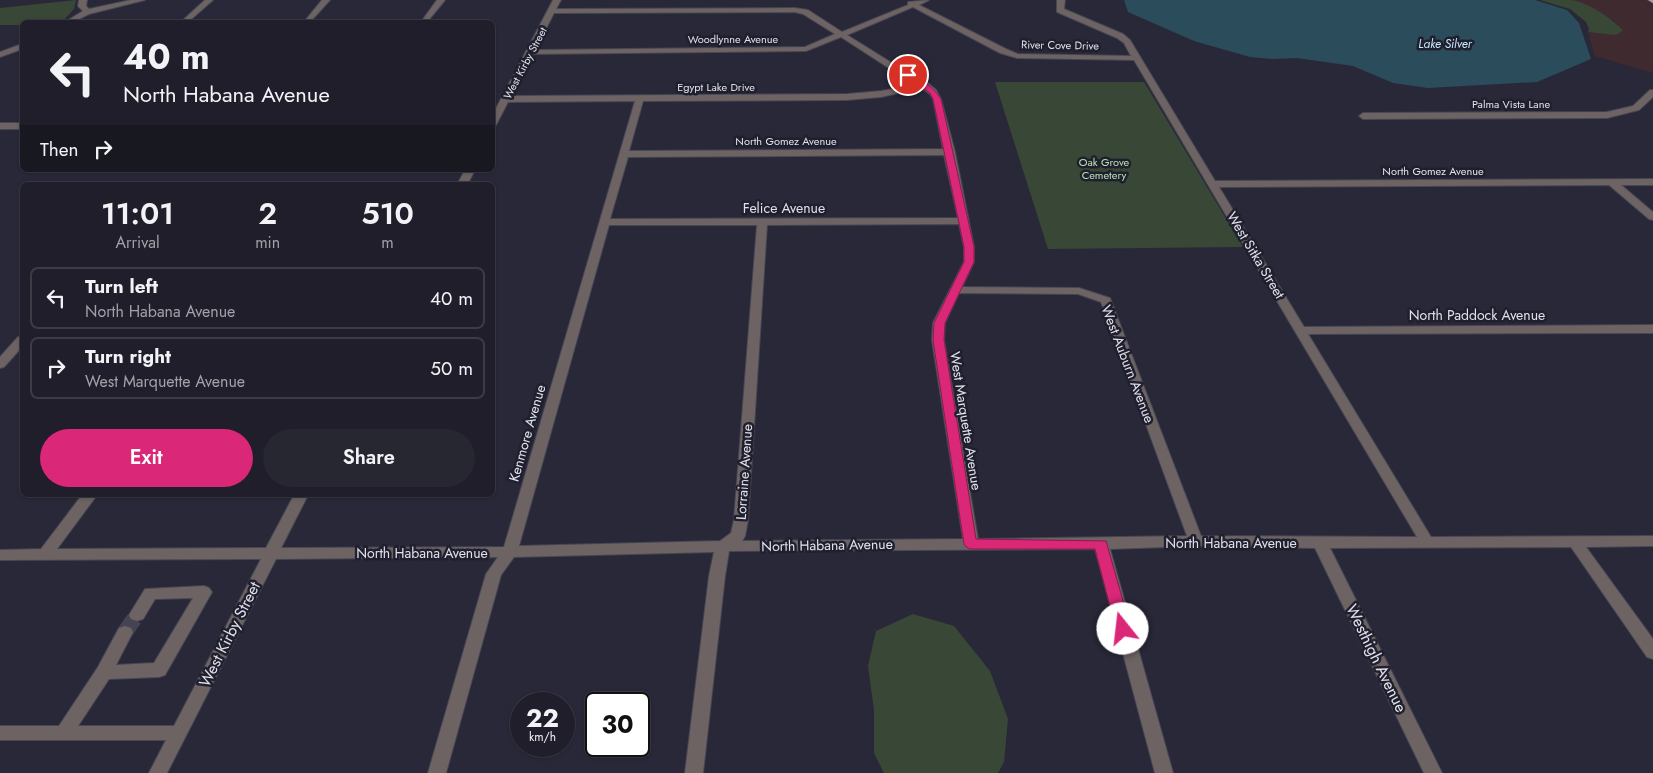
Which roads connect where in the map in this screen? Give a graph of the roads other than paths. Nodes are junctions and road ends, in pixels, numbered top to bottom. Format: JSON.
{"nodes":[{"id":1,"x":83,"y":0,"type":"edge"},
{"id":2,"x":140,"y":0,"type":"edge"},
{"id":3,"x":209,"y":0,"type":"edge"},
{"id":4,"x":326,"y":0,"type":"edge"},
{"id":5,"x":441,"y":0,"type":"edge"},
{"id":6,"x":557,"y":0,"type":"edge"},
{"id":7,"x":905,"y":0,"type":"edge"},
{"id":8,"x":925,"y":0,"type":"edge"},
{"id":9,"x":1061,"y":0,"type":"edge"},
{"id":10,"x":914,"y":5,"type":"junction"},
{"id":11,"x":552,"y":11,"type":"junction"},
{"id":12,"x":86,"y":12,"type":"junction"},
{"id":13,"x":72,"y":20,"type":"edge"},
{"id":14,"x":186,"y":20,"type":"edge"},
{"id":15,"x":309,"y":20,"type":"edge"},
{"id":16,"x":426,"y":20,"type":"edge"},
{"id":17,"x":841,"y":34,"type":"junction"},
{"id":18,"x":20,"y":47,"type":"edge"},
{"id":19,"x":531,"y":52,"type":"junction"},
{"id":20,"x":0,"y":55,"type":"edge"},
{"id":21,"x":1137,"y":58,"type":"junction"},
{"id":22,"x":924,"y":85,"type":"junction"},
{"id":23,"x":1653,"y":92,"type":"edge"},
{"id":24,"x":640,"y":98,"type":"junction"},
{"id":25,"x":506,"y":99,"type":"junction"},
{"id":26,"x":1363,"y":116,"type":"dead end"},
{"id":27,"x":495,"y":120,"type":"edge"},
{"id":28,"x":0,"y":126,"type":"edge"},
{"id":29,"x":20,"y":126,"type":"edge"},
{"id":30,"x":950,"y":152,"type":"junction"},
{"id":31,"x":624,"y":154,"type":"junction"},
{"id":32,"x":1611,"y":182,"type":"junction"},
{"id":33,"x":1653,"y":182,"type":"edge"},
{"id":34,"x":1214,"y":184,"type":"junction"},
{"id":35,"x":1653,"y":217,"type":"edge"},
{"id":36,"x":762,"y":221,"type":"junction"},
{"id":37,"x":964,"y":221,"type":"junction"},
{"id":38,"x":604,"y":222,"type":"junction"},
{"id":39,"x":954,"y":290,"type":"junction"},
{"id":40,"x":1653,"y":329,"type":"edge"},
{"id":41,"x":1301,"y":331,"type":"junction"},
{"id":42,"x":20,"y":342,"type":"edge"},
{"id":43,"x":0,"y":364,"type":"edge"},
{"id":44,"x":88,"y":497,"type":"edge"},
{"id":45,"x":300,"y":497,"type":"edge"},
{"id":46,"x":1196,"y":541,"type":"junction"},
{"id":47,"x":1653,"y":541,"type":"edge"},
{"id":48,"x":1427,"y":542,"type":"junction"},
{"id":49,"x":1575,"y":542,"type":"junction"},
{"id":50,"x":970,"y":544,"type":"junction"},
{"id":51,"x":1101,"y":544,"type":"junction"},
{"id":52,"x":1320,"y":544,"type":"junction"},
{"id":53,"x":723,"y":546,"type":"junction"},
{"id":54,"x":510,"y":552,"type":"junction"},
{"id":55,"x":270,"y":554,"type":"junction"},
{"id":56,"x":45,"y":555,"type":"junction"},
{"id":57,"x":0,"y":556,"type":"edge"},
{"id":58,"x":137,"y":616,"type":"tunnel mouth"},
{"id":59,"x":126,"y":632,"type":"tunnel mouth"},
{"id":60,"x":1653,"y":652,"type":"edge"},
{"id":61,"x":104,"y":672,"type":"junction"},
{"id":62,"x":0,"y":733,"type":"edge"},
{"id":63,"x":64,"y":733,"type":"junction"},
{"id":64,"x":178,"y":733,"type":"junction"},
{"id":65,"x":158,"y":773,"type":"edge"},
{"id":66,"x":437,"y":773,"type":"edge"},
{"id":67,"x":694,"y":773,"type":"edge"},
{"id":68,"x":1164,"y":773,"type":"edge"},
{"id":69,"x":1434,"y":773,"type":"edge"}],
"edges":[{"from":1,"to":12,"type":"street"},
{"from":2,"to":12,"type":"street"},
{"from":3,"to":14,"type":"street"},
{"from":4,"to":15,"type":"street"},
{"from":5,"to":16,"type":"street"},
{"from":6,"to":11,"type":"street","name":"West Kirby Street"},
{"from":7,"to":10,"type":"street","name":"River Cove Drive"},
{"from":8,"to":10,"type":"street","name":"Woodlynne Avenue"},
{"from":9,"to":21,"type":"street","name":"West Sitka Street"},
{"from":10,"to":17,"type":"street","name":"Woodlynne Avenue"},
{"from":10,"to":21,"type":"street","name":"River Cove Drive"},
{"from":11,"to":17,"type":"street","name":"West Marquette Avenue"},
{"from":11,"to":19,"type":"street","name":"West Kirby Street"},
{"from":12,"to":13,"type":"street"},
{"from":17,"to":19,"type":"street","name":"Woodlynne Avenue"},
{"from":17,"to":22,"type":"street","name":"West Marquette Avenue"},
{"from":18,"to":20,"type":"street"},
{"from":19,"to":25,"type":"street","name":"West Kirby Street"},
{"from":21,"to":34,"type":"street","name":"West Sitka Street"},
{"from":22,"to":24,"type":"street","name":"Egypt Lake Drive"},
{"from":22,"to":30,"type":"street","name":"West Marquette Avenue"},
{"from":23,"to":26,"type":"street","name":"Palma Vista Lane"},
{"from":24,"to":25,"type":"street","name":"Egypt Lake Drive"},
{"from":24,"to":31,"type":"street","name":"Kenmore Avenue"},
{"from":25,"to":27,"type":"street","name":"West Kirby Street"},
{"from":28,"to":29,"type":"street"},
{"from":30,"to":31,"type":"street","name":"North Gomez Avenue"},
{"from":30,"to":37,"type":"street","name":"West Marquette Avenue"},
{"from":31,"to":38,"type":"street","name":"Kenmore Avenue"},
{"from":32,"to":33,"type":"street","name":"North Gomez Avenue"},
{"from":32,"to":34,"type":"street","name":"North Gomez Avenue"},
{"from":32,"to":35,"type":"street"},
{"from":34,"to":41,"type":"street","name":"West Sitka Street"},
{"from":36,"to":37,"type":"street","name":"Felice Avenue"},
{"from":36,"to":38,"type":"street","name":"Felice Avenue"},
{"from":36,"to":53,"type":"street","name":"Lorraine Avenue"},
{"from":37,"to":39,"type":"street","name":"West Marquette Avenue"},
{"from":38,"to":54,"type":"street","name":"Kenmore Avenue"},
{"from":39,"to":46,"type":"street","name":"West Auburn Avenue"},
{"from":39,"to":50,"type":"street","name":"West Marquette Avenue"},
{"from":40,"to":41,"type":"street","name":"North Paddock Avenue"},
{"from":41,"to":48,"type":"street","name":"West Sitka Street"},
{"from":42,"to":43,"type":"street"},
{"from":44,"to":56,"type":"street"},
{"from":45,"to":55,"type":"street","name":"West Kirby Street"},
{"from":46,"to":51,"type":"street","name":"North Habana Avenue"},
{"from":46,"to":52,"type":"street","name":"North Habana Avenue"},
{"from":47,"to":49,"type":"street","name":"North Habana Avenue"},
{"from":48,"to":49,"type":"street","name":"North Habana Avenue"},
{"from":48,"to":52,"type":"street","name":"North Habana Avenue"},
{"from":49,"to":60,"type":"street"},
{"from":50,"to":51,"type":"street","name":"North Habana Avenue"},
{"from":50,"to":53,"type":"street","name":"North Habana Avenue"},
{"from":51,"to":68,"type":"street"},
{"from":52,"to":69,"type":"street","name":"Westhigh Avenue"},
{"from":53,"to":54,"type":"street","name":"North Habana Avenue"},
{"from":53,"to":67,"type":"street"},
{"from":54,"to":55,"type":"street","name":"North Habana Avenue"},
{"from":54,"to":66,"type":"street","name":"Kenmore Avenue"},
{"from":55,"to":56,"type":"street","name":"North Habana Avenue"},
{"from":55,"to":64,"type":"street","name":"West Kirby Street"},
{"from":56,"to":57,"type":"street","name":"North Habana Avenue"},
{"from":58,"to":61,"type":"street"},
{"from":59,"to":61,"type":"street"},
{"from":61,"to":63,"type":"street"},
{"from":62,"to":63,"type":"street"},
{"from":63,"to":64,"type":"street"},
{"from":64,"to":65,"type":"street","name":"West Kirby Street"}]}
